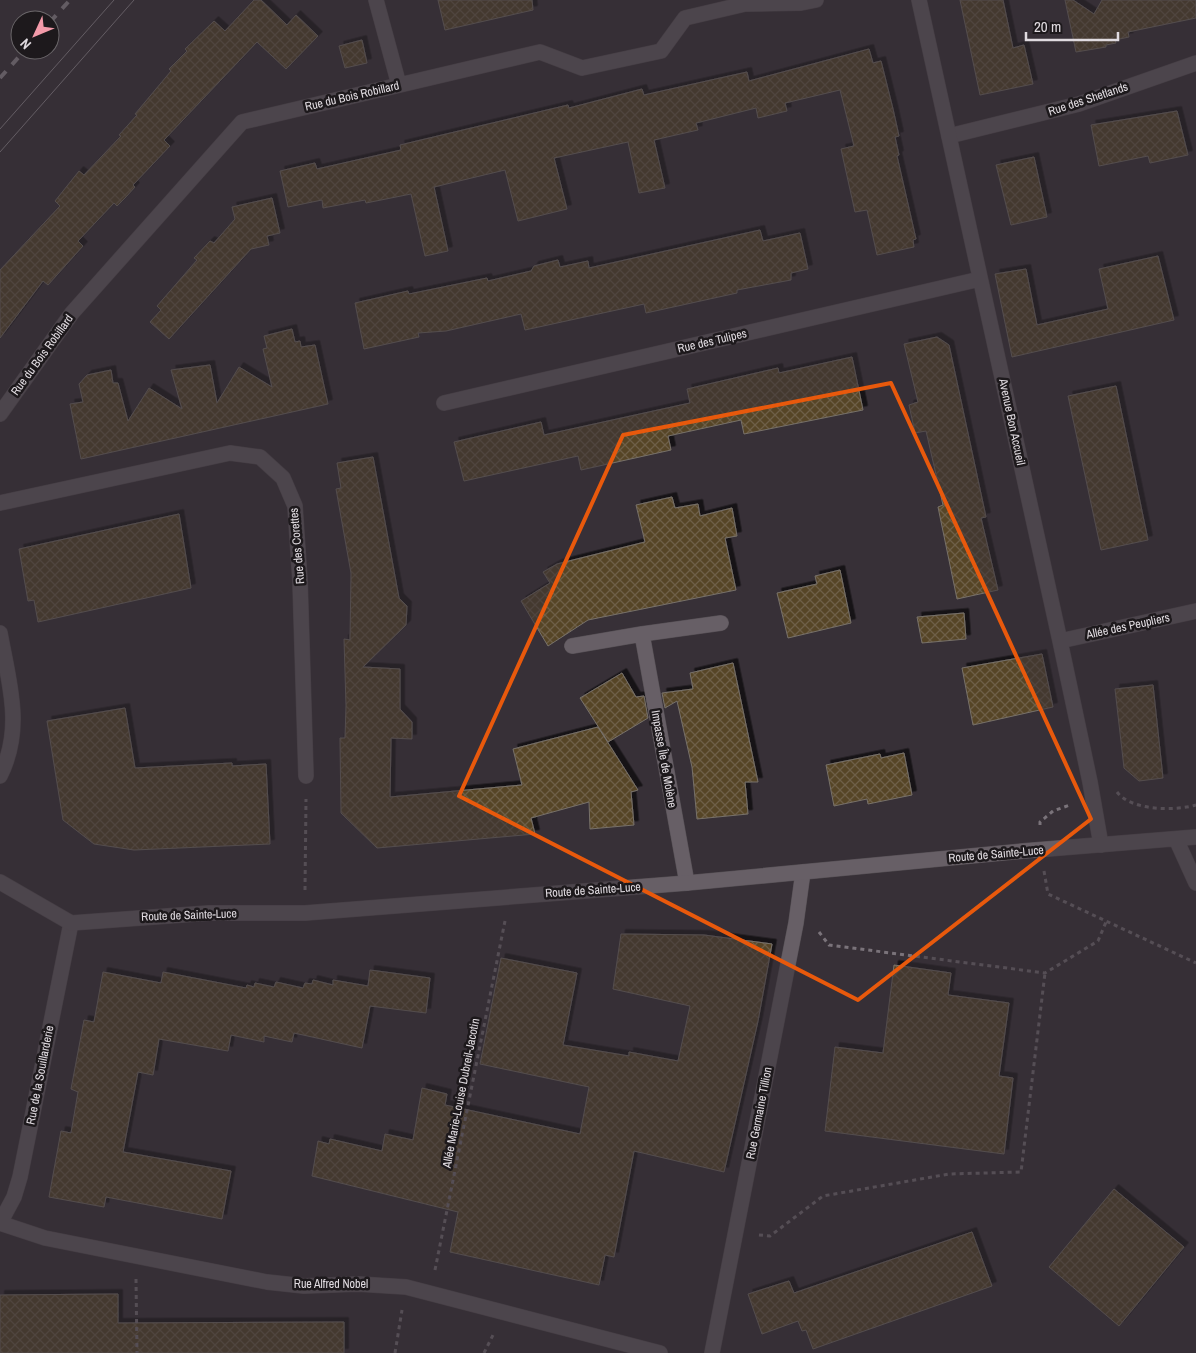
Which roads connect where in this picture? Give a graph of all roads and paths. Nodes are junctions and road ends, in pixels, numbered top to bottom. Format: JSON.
{"nodes":[{"id":1,"x":376,"y":0,"type":"edge"},
{"id":2,"x":816,"y":0,"type":"edge"},
{"id":3,"x":919,"y":0,"type":"edge"},
{"id":4,"x":1196,"y":63,"type":"edge"},
{"id":5,"x":399,"y":85,"type":"junction"},
{"id":6,"x":949,"y":136,"type":"junction"},
{"id":7,"x":980,"y":279,"type":"junction"},
{"id":8,"x":444,"y":404,"type":"dead end"},
{"id":9,"x":0,"y":414,"type":"edge"},
{"id":10,"x":0,"y":503,"type":"edge"},
{"id":11,"x":1196,"y":612,"type":"edge"},
{"id":12,"x":721,"y":623,"type":"dead end"},
{"id":13,"x":0,"y":633,"type":"edge"},
{"id":14,"x":642,"y":634,"type":"junction"},
{"id":15,"x":1060,"y":641,"type":"junction"},
{"id":16,"x":572,"y":646,"type":"dead end"},
{"id":17,"x":0,"y":776,"type":"edge"},
{"id":18,"x":306,"y":776,"type":"joint"},
{"id":19,"x":1090,"y":782,"type":"junction"},
{"id":20,"x":1196,"y":805,"type":"edge"},
{"id":21,"x":1196,"y":837,"type":"edge"},
{"id":22,"x":1176,"y":839,"type":"junction"},
{"id":23,"x":1101,"y":845,"type":"junction"},
{"id":24,"x":1040,"y":851,"type":"junction"},
{"id":25,"x":803,"y":872,"type":"junction"},
{"id":26,"x":0,"y":882,"type":"edge"},
{"id":27,"x":686,"y":883,"type":"junction"},
{"id":28,"x":1196,"y":883,"type":"edge"},
{"id":29,"x":509,"y":897,"type":"junction"},
{"id":30,"x":305,"y":913,"type":"junction"},
{"id":31,"x":1106,"y":922,"type":"junction"},
{"id":32,"x":71,"y":923,"type":"junction"},
{"id":33,"x":796,"y":923,"type":"junction"},
{"id":34,"x":1196,"y":963,"type":"edge"},
{"id":35,"x":1045,"y":973,"type":"junction"},
{"id":36,"x":0,"y":1223,"type":"edge"},
{"id":37,"x":736,"y":1233,"type":"junction"},
{"id":38,"x":141,"y":1258,"type":"junction"},
{"id":39,"x":406,"y":1287,"type":"junction"},
{"id":40,"x":430,"y":1293,"type":"junction"},
{"id":41,"x":137,"y":1353,"type":"edge"},
{"id":42,"x":395,"y":1353,"type":"edge"},
{"id":43,"x":660,"y":1353,"type":"edge"},
{"id":44,"x":712,"y":1353,"type":"edge"}],
"edges":[{"from":1,"to":5,"type":"street"},
{"from":2,"to":5,"type":"street","name":"Rue du Bois Robillard"},
{"from":3,"to":6,"type":"street","name":"Avenue Bon Accueil"},
{"from":4,"to":6,"type":"street","name":"Rue des Shetlands"},
{"from":5,"to":9,"type":"street","name":"Rue du Bois Robillard"},
{"from":6,"to":7,"type":"street","name":"Avenue Bon Accueil"},
{"from":7,"to":8,"type":"street","name":"Rue des Tulipes"},
{"from":7,"to":15,"type":"street","name":"Avenue Bon Accueil"},
{"from":10,"to":18,"type":"street","name":"Rue des Corettes"},
{"from":11,"to":15,"type":"street","name":"Allée des Peupliers"},
{"from":12,"to":14,"type":"street"},
{"from":13,"to":17,"type":"street"},
{"from":14,"to":16,"type":"street"},
{"from":14,"to":27,"type":"street","name":"Impasse Île de Molène"},
{"from":15,"to":19,"type":"street","name":"Avenue Bon Accueil"},
{"from":18,"to":30,"type":"path"},
{"from":19,"to":20,"type":"path"},
{"from":19,"to":23,"type":"street","name":"Avenue Bon Accueil"},
{"from":19,"to":24,"type":"path"},
{"from":21,"to":22,"type":"street","name":"Route de Sainte-Luce"},
{"from":22,"to":23,"type":"street","name":"Route de Sainte-Luce"},
{"from":22,"to":28,"type":"street"},
{"from":23,"to":24,"type":"street","name":"Route de Sainte-Luce"},
{"from":24,"to":25,"type":"street","name":"Route de Sainte-Luce"},
{"from":24,"to":31,"type":"path"},
{"from":25,"to":27,"type":"street","name":"Route de Sainte-Luce"},
{"from":25,"to":33,"type":"street","name":"Rue Germaine Tillion"},
{"from":26,"to":32,"type":"street"},
{"from":27,"to":29,"type":"street","name":"Route de Sainte-Luce"},
{"from":29,"to":30,"type":"street","name":"Route de Sainte-Luce"},
{"from":29,"to":40,"type":"path","name":"Allée Marie-Louise Dubreil-Jacotin"},
{"from":30,"to":32,"type":"street","name":"Route de Sainte-Luce"},
{"from":31,"to":34,"type":"path"},
{"from":31,"to":35,"type":"path"},
{"from":32,"to":36,"type":"street","name":"Rue de la Souillarderie"},
{"from":33,"to":35,"type":"path"},
{"from":33,"to":37,"type":"street","name":"Rue Germaine Tillion"},
{"from":35,"to":37,"type":"path"},
{"from":36,"to":38,"type":"street","name":"Rue Alfred Nobel"},
{"from":37,"to":44,"type":"street","name":"Rue Germaine Tillion"},
{"from":38,"to":39,"type":"street","name":"Rue Alfred Nobel"},
{"from":38,"to":41,"type":"path"},
{"from":39,"to":40,"type":"street","name":"Rue Alfred Nobel"},
{"from":39,"to":42,"type":"path"},
{"from":40,"to":43,"type":"street","name":"Rue Alfred Nobel"}]}
